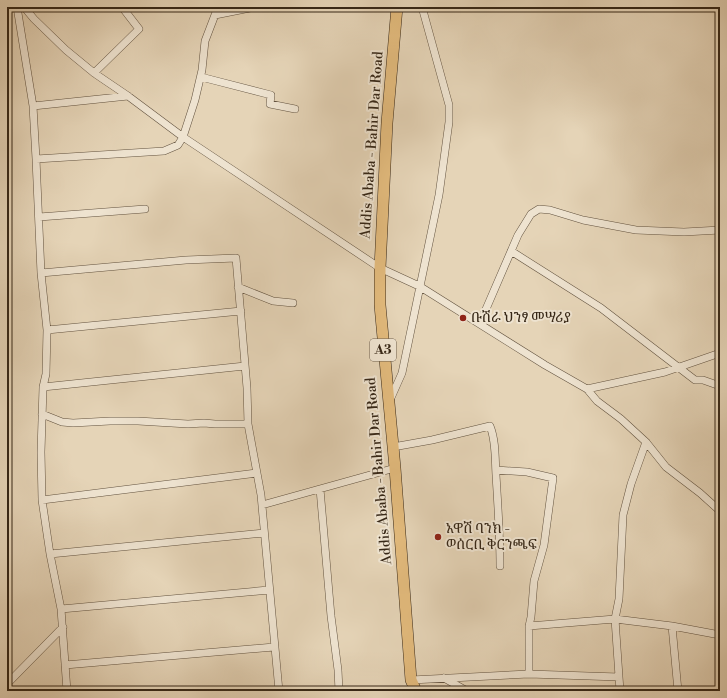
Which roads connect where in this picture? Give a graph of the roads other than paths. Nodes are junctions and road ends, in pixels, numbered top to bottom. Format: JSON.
{"nodes":[{"id":1,"x":17,"y":7,"type":"edge"},
{"id":2,"x":24,"y":7,"type":"edge"},
{"id":3,"x":122,"y":7,"type":"edge"},
{"id":4,"x":218,"y":7,"type":"edge"},
{"id":5,"x":255,"y":7,"type":"edge"},
{"id":6,"x":397,"y":7,"type":"edge"},
{"id":7,"x":422,"y":7,"type":"edge"},
{"id":8,"x":215,"y":15,"type":"junction"},
{"id":9,"x":94,"y":73,"type":"junction"},
{"id":10,"x":201,"y":77,"type":"junction"},
{"id":11,"x":128,"y":96,"type":"junction"},
{"id":12,"x":33,"y":106,"type":"junction"},
{"id":13,"x":295,"y":109,"type":"dead end"},
{"id":14,"x":183,"y":137,"type":"junction"},
{"id":15,"x":36,"y":159,"type":"junction"},
{"id":16,"x":145,"y":209,"type":"dead end"},
{"id":17,"x":39,"y":217,"type":"junction"},
{"id":18,"x":720,"y":230,"type":"edge"},
{"id":19,"x":511,"y":251,"type":"junction"},
{"id":20,"x":380,"y":268,"type":"junction"},
{"id":21,"x":41,"y":274,"type":"junction"},
{"id":22,"x":419,"y":286,"type":"junction"},
{"id":23,"x":238,"y":287,"type":"junction"},
{"id":24,"x":293,"y":303,"type":"dead end"},
{"id":25,"x":241,"y":312,"type":"junction"},
{"id":26,"x":480,"y":324,"type":"junction"},
{"id":27,"x":47,"y":330,"type":"junction"},
{"id":28,"x":720,"y":353,"type":"edge"},
{"id":29,"x":245,"y":366,"type":"junction"},
{"id":30,"x":678,"y":368,"type":"junction"},
{"id":31,"x":720,"y":386,"type":"edge"},
{"id":32,"x":43,"y":387,"type":"junction"},
{"id":33,"x":587,"y":389,"type":"junction"},
{"id":34,"x":389,"y":404,"type":"junction"},
{"id":35,"x":42,"y":414,"type":"junction"},
{"id":36,"x":248,"y":424,"type":"junction"},
{"id":37,"x":646,"y":442,"type":"junction"},
{"id":38,"x":393,"y":447,"type":"junction"},
{"id":39,"x":395,"y":468,"type":"junction"},
{"id":40,"x":496,"y":470,"type":"junction"},
{"id":41,"x":257,"y":473,"type":"junction"},
{"id":42,"x":320,"y":489,"type":"junction"},
{"id":43,"x":42,"y":500,"type":"junction"},
{"id":44,"x":262,"y":505,"type":"junction"},
{"id":45,"x":720,"y":512,"type":"edge"},
{"id":46,"x":264,"y":533,"type":"junction"},
{"id":47,"x":50,"y":554,"type":"junction"},
{"id":48,"x":500,"y":566,"type":"dead end"},
{"id":49,"x":269,"y":590,"type":"junction"},
{"id":50,"x":61,"y":609,"type":"junction"},
{"id":51,"x":615,"y":619,"type":"junction"},
{"id":52,"x":529,"y":626,"type":"junction"},
{"id":53,"x":672,"y":626,"type":"junction"},
{"id":54,"x":62,"y":628,"type":"junction"},
{"id":55,"x":720,"y":635,"type":"edge"},
{"id":56,"x":274,"y":647,"type":"junction"},
{"id":57,"x":65,"y":665,"type":"junction"},
{"id":58,"x":529,"y":674,"type":"junction"},
{"id":59,"x":619,"y":677,"type":"junction"},
{"id":60,"x":444,"y":678,"type":"junction"},
{"id":61,"x":411,"y":680,"type":"junction"},
{"id":62,"x":7,"y":684,"type":"edge"},
{"id":63,"x":67,"y":691,"type":"edge"},
{"id":64,"x":279,"y":691,"type":"edge"},
{"id":65,"x":339,"y":691,"type":"edge"},
{"id":66,"x":416,"y":691,"type":"edge"},
{"id":67,"x":468,"y":691,"type":"edge"},
{"id":68,"x":620,"y":691,"type":"edge"},
{"id":69,"x":678,"y":691,"type":"edge"}],
"edges":[{"from":1,"to":12,"type":"street"},
{"from":2,"to":9,"type":"street"},
{"from":3,"to":9,"type":"street"},
{"from":4,"to":8,"type":"street"},
{"from":5,"to":8,"type":"street"},
{"from":6,"to":20,"type":"highway","name":"Addis Ababa - Bahir Dar Road","number":"A3"},
{"from":7,"to":22,"type":"street"},
{"from":8,"to":10,"type":"street"},
{"from":9,"to":11,"type":"street"},
{"from":10,"to":13,"type":"street"},
{"from":10,"to":14,"type":"street"},
{"from":11,"to":12,"type":"street"},
{"from":11,"to":14,"type":"street"},
{"from":12,"to":15,"type":"street"},
{"from":14,"to":15,"type":"street"},
{"from":14,"to":20,"type":"street"},
{"from":15,"to":17,"type":"street"},
{"from":16,"to":17,"type":"street"},
{"from":17,"to":21,"type":"street"},
{"from":18,"to":19,"type":"street"},
{"from":19,"to":26,"type":"street"},
{"from":19,"to":30,"type":"street"},
{"from":20,"to":22,"type":"street"},
{"from":20,"to":34,"type":"highway","name":"Addis Ababa - Bahir Dar Road","number":"A3"},
{"from":21,"to":23,"type":"street"},
{"from":21,"to":27,"type":"street"},
{"from":22,"to":26,"type":"street"},
{"from":22,"to":34,"type":"street"},
{"from":23,"to":24,"type":"street"},
{"from":23,"to":25,"type":"street"},
{"from":25,"to":27,"type":"street"},
{"from":25,"to":29,"type":"street"},
{"from":26,"to":33,"type":"street"},
{"from":27,"to":32,"type":"street"},
{"from":28,"to":30,"type":"street"},
{"from":29,"to":32,"type":"street"},
{"from":29,"to":36,"type":"street"},
{"from":30,"to":31,"type":"street"},
{"from":30,"to":33,"type":"street"},
{"from":32,"to":35,"type":"street"},
{"from":33,"to":37,"type":"street"},
{"from":34,"to":38,"type":"highway","name":"Addis Ababa - Bahir Dar Road","number":"A3"},
{"from":35,"to":36,"type":"street"},
{"from":35,"to":43,"type":"street"},
{"from":36,"to":41,"type":"street"},
{"from":37,"to":45,"type":"street"},
{"from":37,"to":51,"type":"street"},
{"from":38,"to":39,"type":"highway","name":"Addis Ababa - Bahir Dar Road","number":"A3"},
{"from":38,"to":40,"type":"street"},
{"from":39,"to":42,"type":"street"},
{"from":39,"to":61,"type":"highway","name":"Addis Ababa - Bahir Dar Road","number":"A3"},
{"from":40,"to":48,"type":"street"},
{"from":40,"to":52,"type":"street"},
{"from":41,"to":43,"type":"street"},
{"from":41,"to":44,"type":"street"},
{"from":42,"to":44,"type":"street"},
{"from":42,"to":65,"type":"street"},
{"from":43,"to":47,"type":"street"},
{"from":44,"to":46,"type":"street"},
{"from":46,"to":47,"type":"street"},
{"from":46,"to":49,"type":"street"},
{"from":47,"to":50,"type":"street"},
{"from":49,"to":50,"type":"street"},
{"from":49,"to":56,"type":"street"},
{"from":50,"to":54,"type":"street"},
{"from":51,"to":52,"type":"street"},
{"from":51,"to":53,"type":"street"},
{"from":51,"to":59,"type":"street"},
{"from":52,"to":58,"type":"street"},
{"from":53,"to":55,"type":"street"},
{"from":53,"to":69,"type":"street"},
{"from":54,"to":57,"type":"street"},
{"from":54,"to":62,"type":"street"},
{"from":56,"to":57,"type":"street"},
{"from":56,"to":64,"type":"street"},
{"from":57,"to":63,"type":"street"},
{"from":58,"to":59,"type":"street"},
{"from":58,"to":60,"type":"street"},
{"from":59,"to":68,"type":"street"},
{"from":60,"to":61,"type":"street"},
{"from":60,"to":67,"type":"street"},
{"from":61,"to":66,"type":"highway","name":"Addis Ababa - Bahir Dar Road","number":"A3"}]}
